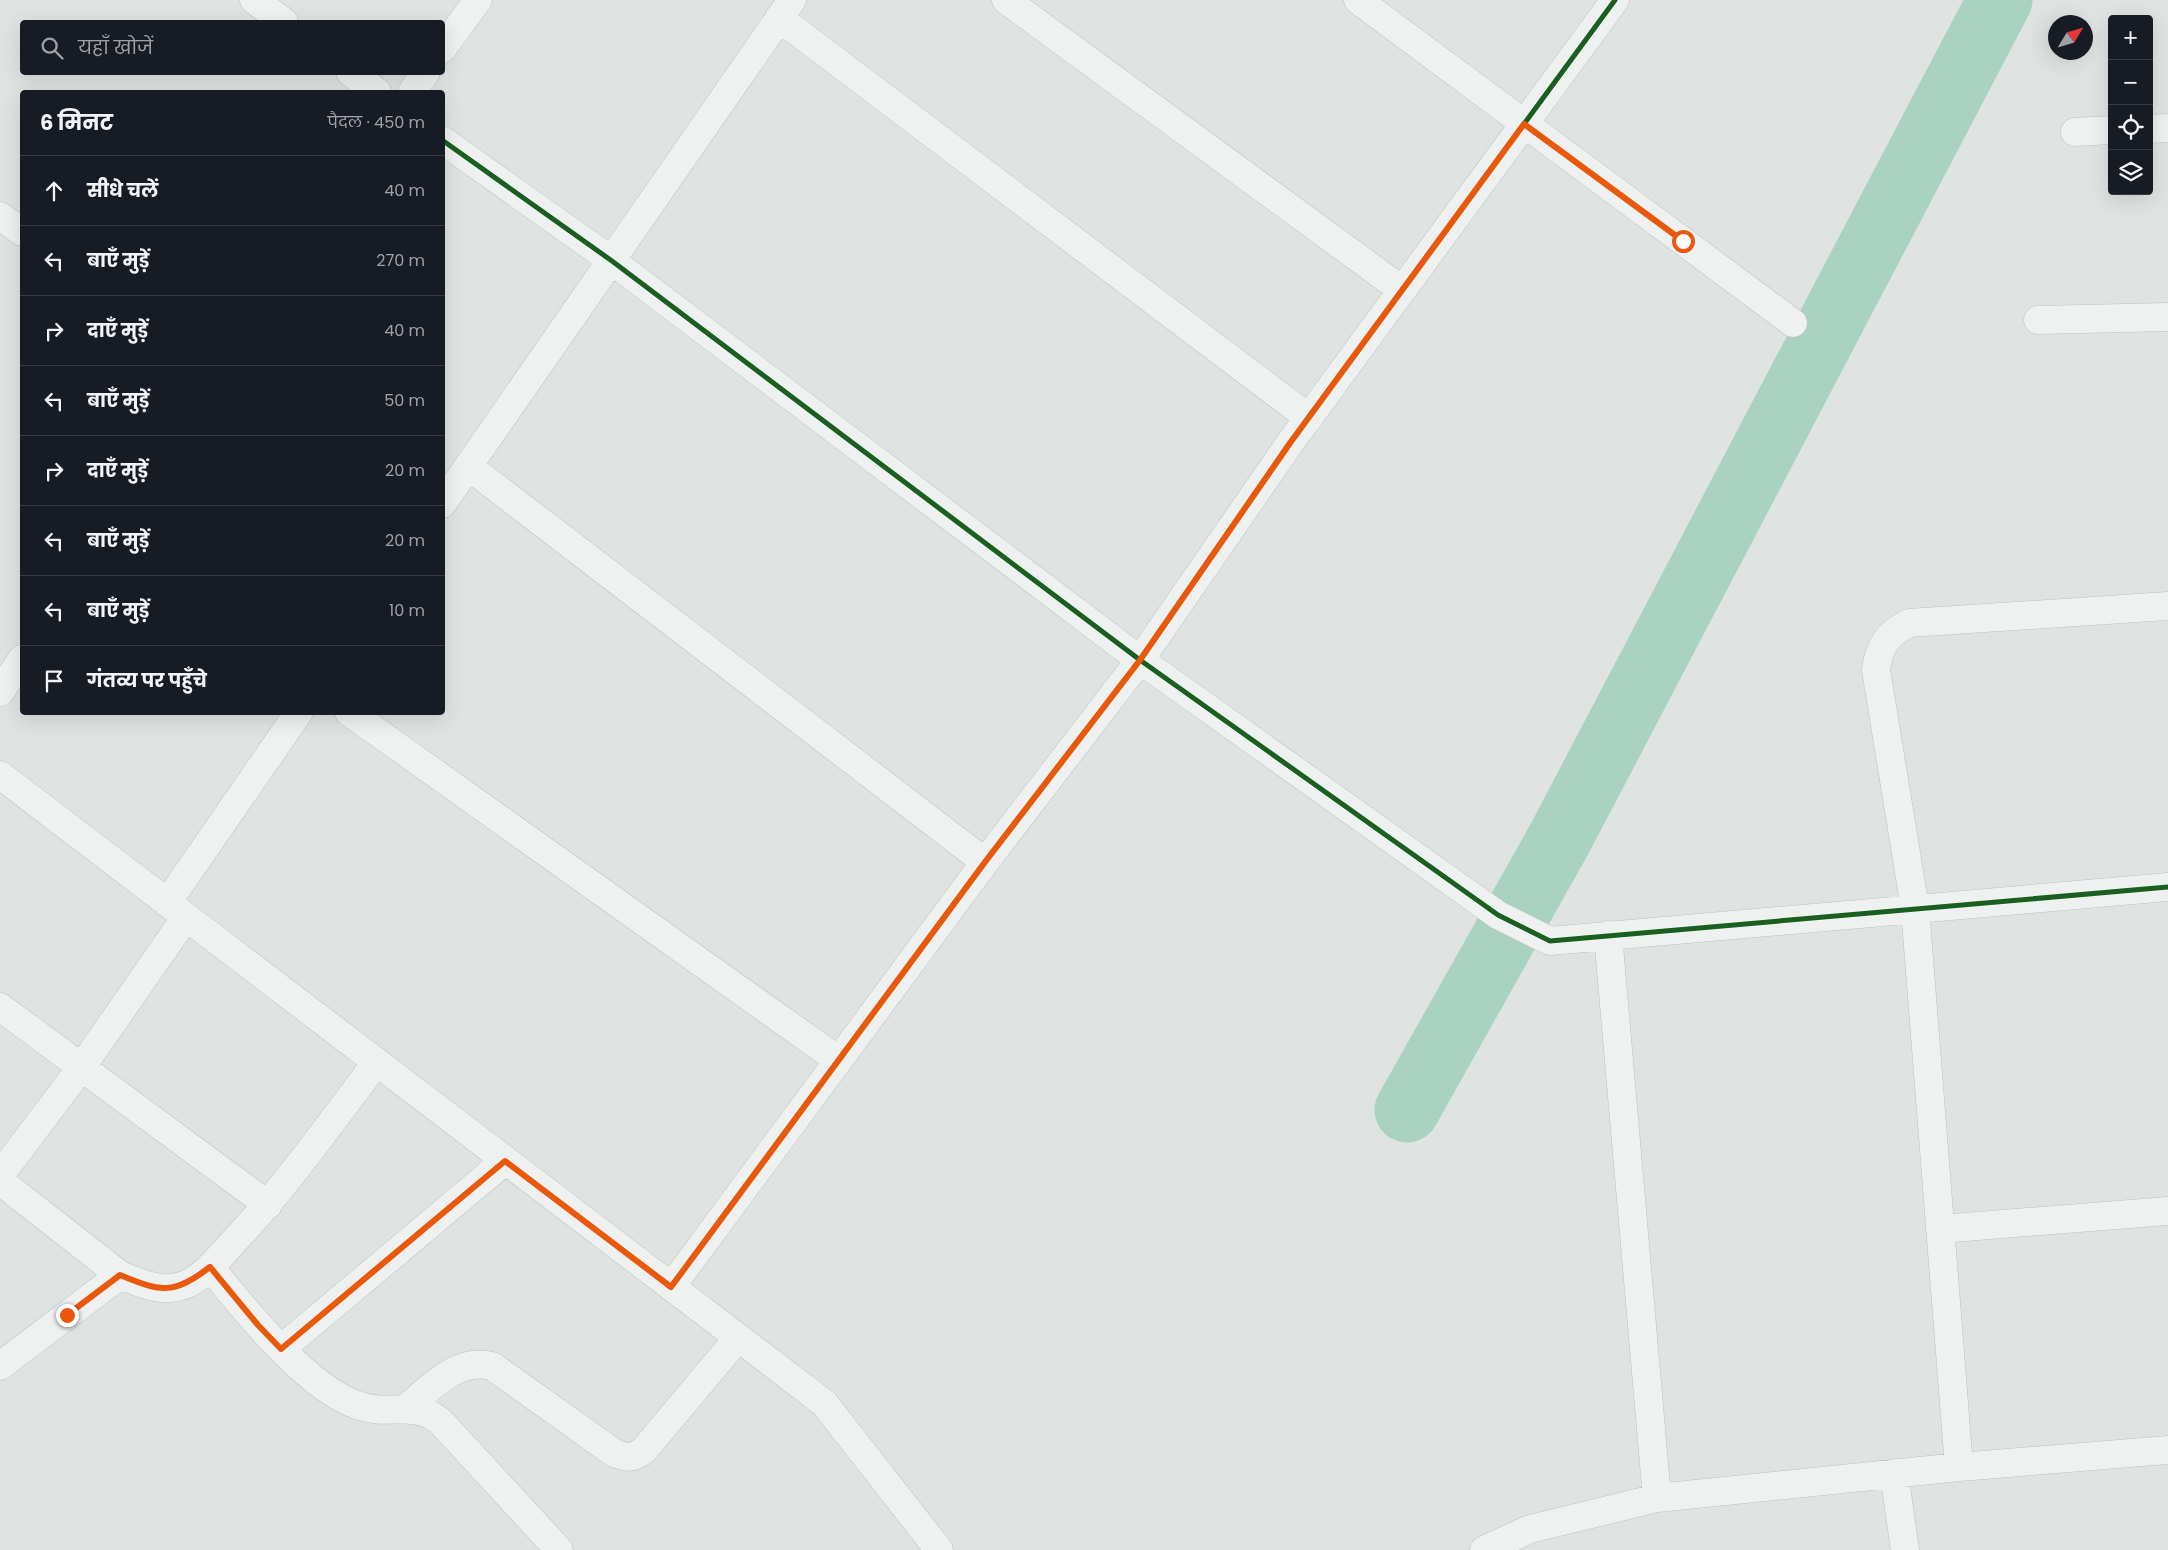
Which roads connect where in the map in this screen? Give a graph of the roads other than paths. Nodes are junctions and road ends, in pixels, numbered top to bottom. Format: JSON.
{"nodes":[{"id":1,"x":254,"y":0,"type":"edge"},
{"id":2,"x":478,"y":0,"type":"edge"},
{"id":3,"x":1006,"y":0,"type":"edge"},
{"id":4,"x":1358,"y":0,"type":"edge"},
{"id":5,"x":1615,"y":0,"type":"edge"},
{"id":6,"x":786,"y":9,"type":"edge"},
{"id":7,"x":281,"y":20,"type":"edge"},
{"id":8,"x":445,"y":46,"type":"edge"},
{"id":9,"x":354,"y":75,"type":"edge"},
{"id":10,"x":424,"y":75,"type":"edge"},
{"id":11,"x":374,"y":90,"type":"edge"},
{"id":12,"x":413,"y":90,"type":"edge"},
{"id":13,"x":1524,"y":124,"type":"junction"},
{"id":14,"x":2168,"y":128,"type":"edge"},
{"id":15,"x":2153,"y":129,"type":"edge"},
{"id":16,"x":2108,"y":130,"type":"edge"},
{"id":17,"x":2075,"y":132,"type":"dead end"},
{"id":18,"x":445,"y":142,"type":"edge"},
{"id":19,"x":0,"y":216,"type":"edge"},
{"id":20,"x":20,"y":231,"type":"edge"},
{"id":21,"x":612,"y":260,"type":"junction"},
{"id":22,"x":1402,"y":290,"type":"junction"},
{"id":23,"x":2168,"y":317,"type":"edge"},
{"id":24,"x":2038,"y":320,"type":"dead end"},
{"id":25,"x":1793,"y":323,"type":"dead end"},
{"id":26,"x":1309,"y":418,"type":"junction"},
{"id":27,"x":468,"y":466,"type":"junction"},
{"id":28,"x":445,"y":500,"type":"edge"},
{"id":29,"x":2168,"y":606,"type":"edge"},
{"id":30,"x":1140,"y":660,"type":"junction"},
{"id":31,"x":20,"y":662,"type":"edge"},
{"id":32,"x":0,"y":692,"type":"edge"},
{"id":33,"x":297,"y":715,"type":"edge"},
{"id":34,"x":353,"y":715,"type":"edge"},
{"id":35,"x":0,"y":776,"type":"edge"},
{"id":36,"x":985,"y":862,"type":"junction"},
{"id":37,"x":2168,"y":887,"type":"edge"},
{"id":38,"x":1915,"y":908,"type":"junction"},
{"id":39,"x":177,"y":910,"type":"junction"},
{"id":40,"x":1608,"y":935,"type":"junction"},
{"id":41,"x":0,"y":1007,"type":"edge"},
{"id":42,"x":838,"y":1060,"type":"junction"},
{"id":43,"x":377,"y":1062,"type":"junction"},
{"id":44,"x":81,"y":1068,"type":"junction"},
{"id":45,"x":505,"y":1161,"type":"junction"},
{"id":46,"x":0,"y":1175,"type":"edge"},
{"id":47,"x":0,"y":1181,"type":"edge"},
{"id":48,"x":268,"y":1205,"type":"junction"},
{"id":49,"x":2168,"y":1211,"type":"edge"},
{"id":50,"x":1940,"y":1229,"type":"junction"},
{"id":51,"x":210,"y":1267,"type":"junction"},
{"id":52,"x":120,"y":1275,"type":"junction"},
{"id":53,"x":671,"y":1287,"type":"junction"},
{"id":54,"x":738,"y":1338,"type":"junction"},
{"id":55,"x":281,"y":1349,"type":"junction"},
{"id":56,"x":0,"y":1366,"type":"edge"},
{"id":57,"x":405,"y":1409,"type":"junction"},
{"id":58,"x":2168,"y":1450,"type":"edge"},
{"id":59,"x":1959,"y":1467,"type":"junction"},
{"id":60,"x":1894,"y":1473,"type":"junction"},
{"id":61,"x":1657,"y":1498,"type":"junction"},
{"id":62,"x":559,"y":1550,"type":"edge"},
{"id":63,"x":939,"y":1550,"type":"edge"},
{"id":64,"x":1484,"y":1550,"type":"edge"},
{"id":65,"x":1905,"y":1550,"type":"edge"}],
"edges":[{"from":1,"to":7,"type":"street"},
{"from":2,"to":8,"type":"street"},
{"from":3,"to":22,"type":"street"},
{"from":4,"to":13,"type":"street"},
{"from":5,"to":13,"type":"street"},
{"from":6,"to":21,"type":"street"},
{"from":6,"to":26,"type":"street"},
{"from":9,"to":11,"type":"street"},
{"from":10,"to":12,"type":"street"},
{"from":13,"to":22,"type":"street"},
{"from":13,"to":25,"type":"street"},
{"from":14,"to":15,"type":"street"},
{"from":16,"to":17,"type":"street"},
{"from":18,"to":21,"type":"street"},
{"from":19,"to":20,"type":"street"},
{"from":21,"to":27,"type":"street"},
{"from":21,"to":30,"type":"street"},
{"from":22,"to":26,"type":"street"},
{"from":23,"to":24,"type":"street"},
{"from":26,"to":30,"type":"street"},
{"from":27,"to":28,"type":"street"},
{"from":27,"to":36,"type":"street"},
{"from":29,"to":38,"type":"street"},
{"from":30,"to":36,"type":"street"},
{"from":30,"to":40,"type":"street"},
{"from":31,"to":32,"type":"street"},
{"from":33,"to":39,"type":"street"},
{"from":34,"to":42,"type":"street"},
{"from":35,"to":39,"type":"street"},
{"from":36,"to":42,"type":"street"},
{"from":37,"to":38,"type":"street"},
{"from":38,"to":40,"type":"street"},
{"from":38,"to":50,"type":"street"},
{"from":39,"to":43,"type":"street"},
{"from":39,"to":44,"type":"street"},
{"from":40,"to":61,"type":"street"},
{"from":41,"to":44,"type":"street"},
{"from":42,"to":53,"type":"street"},
{"from":43,"to":45,"type":"street"},
{"from":43,"to":48,"type":"street"},
{"from":44,"to":46,"type":"street"},
{"from":44,"to":48,"type":"street"},
{"from":45,"to":53,"type":"street"},
{"from":45,"to":55,"type":"street"},
{"from":47,"to":52,"type":"street"},
{"from":48,"to":51,"type":"street"},
{"from":49,"to":50,"type":"street"},
{"from":50,"to":59,"type":"street"},
{"from":51,"to":52,"type":"street"},
{"from":51,"to":55,"type":"street"},
{"from":52,"to":56,"type":"street"},
{"from":53,"to":54,"type":"street"},
{"from":54,"to":57,"type":"street"},
{"from":54,"to":63,"type":"street"},
{"from":55,"to":57,"type":"street"},
{"from":57,"to":62,"type":"street"},
{"from":58,"to":59,"type":"street"},
{"from":59,"to":60,"type":"street"},
{"from":60,"to":61,"type":"street"},
{"from":60,"to":65,"type":"street"},
{"from":61,"to":64,"type":"street"}]}
